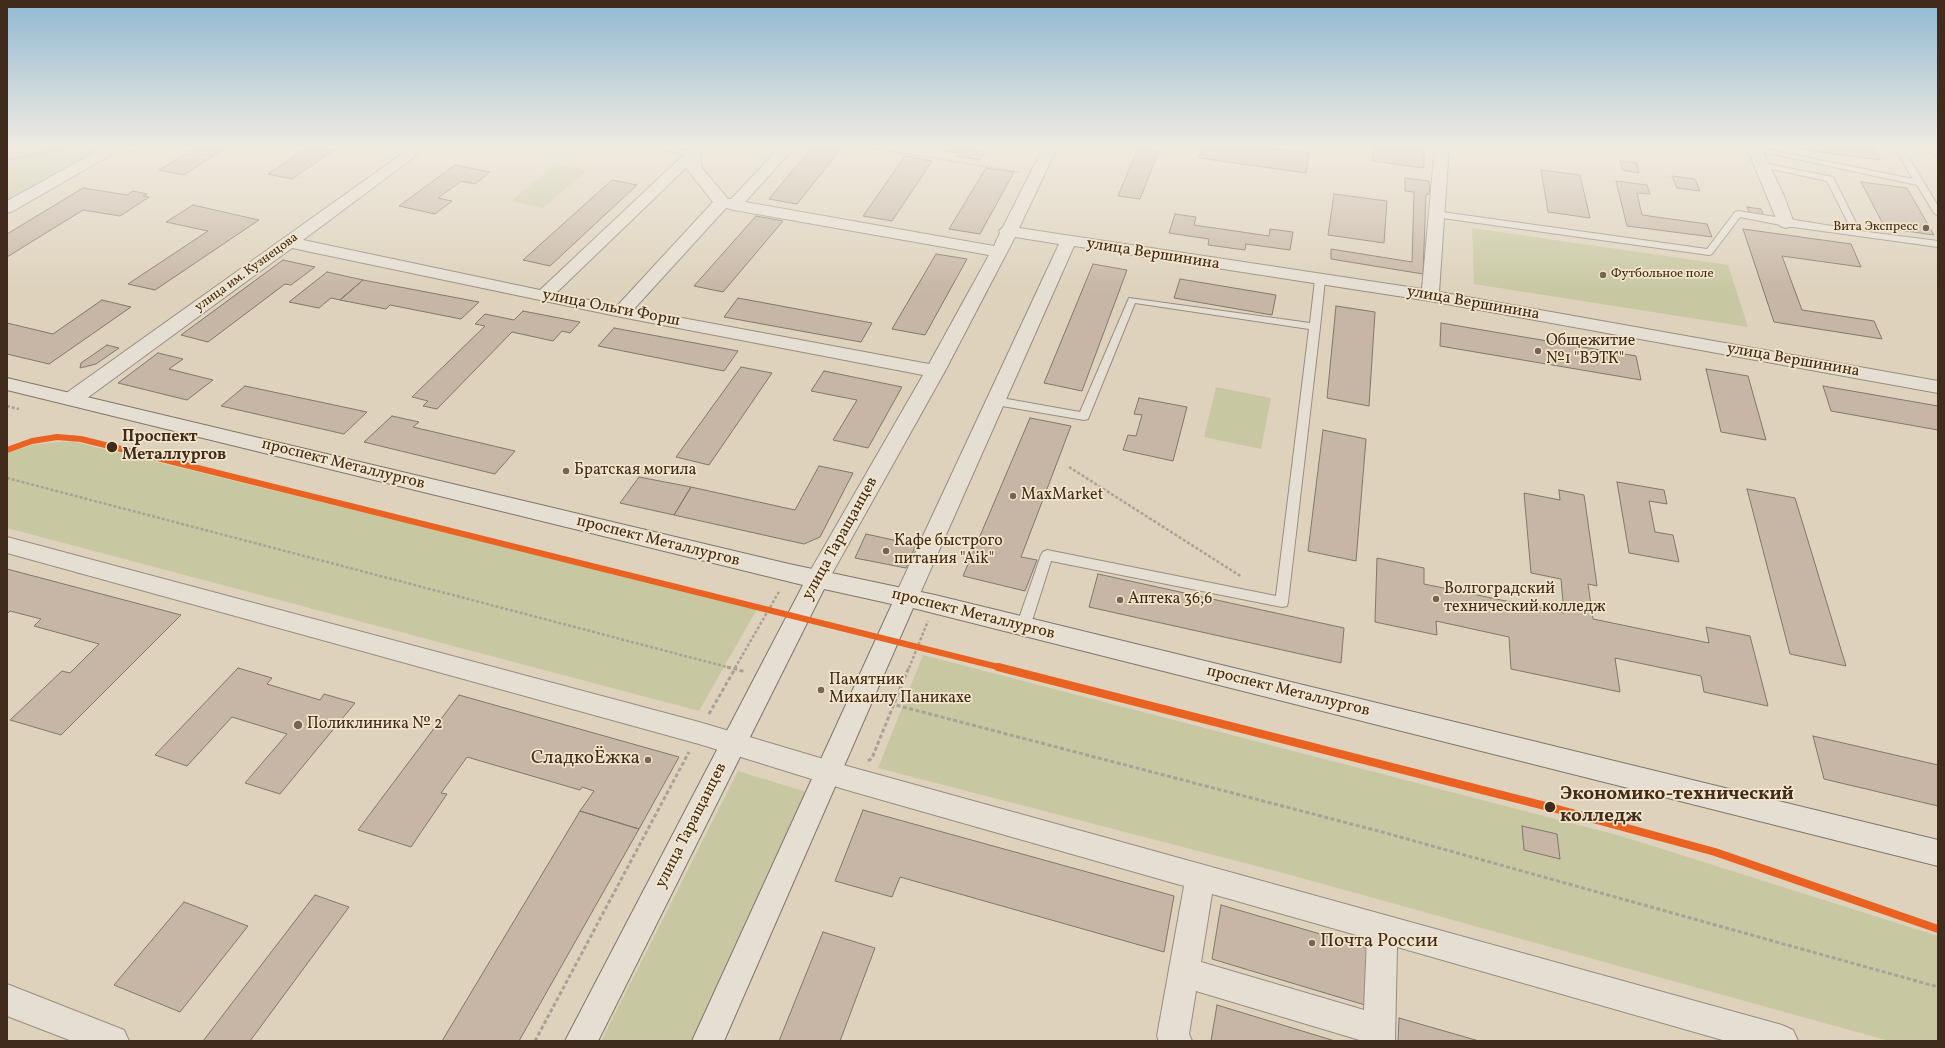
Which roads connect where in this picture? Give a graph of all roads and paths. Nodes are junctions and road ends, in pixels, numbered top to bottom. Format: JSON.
{"nodes":[{"id":1,"x":30,"y":195,"type":"edge"},
{"id":2,"x":354,"y":195,"type":"edge"},
{"id":3,"x":650,"y":195,"type":"edge"},
{"id":4,"x":720,"y":195,"type":"edge"},
{"id":5,"x":737,"y":195,"type":"edge"},
{"id":6,"x":1026,"y":195,"type":"edge"},
{"id":7,"x":1437,"y":195,"type":"edge"},
{"id":8,"x":1776,"y":195,"type":"edge"},
{"id":9,"x":1838,"y":195,"type":"edge"},
{"id":10,"x":1927,"y":195,"type":"edge"},
{"id":11,"x":728,"y":203,"type":"junction"},
{"id":12,"x":7,"y":208,"type":"edge"},
{"id":13,"x":1938,"y":212,"type":"edge"},
{"id":14,"x":1435,"y":214,"type":"junction"},
{"id":15,"x":1786,"y":223,"type":"junction"},
{"id":16,"x":1007,"y":232,"type":"junction"},
{"id":17,"x":1856,"y":233,"type":"junction"},
{"id":18,"x":289,"y":242,"type":"junction"},
{"id":19,"x":1068,"y":242,"type":"junction"},
{"id":20,"x":1938,"y":244,"type":"edge"},
{"id":21,"x":999,"y":252,"type":"junction"},
{"id":22,"x":1320,"y":280,"type":"junction"},
{"id":23,"x":543,"y":296,"type":"junction"},
{"id":24,"x":1430,"y":296,"type":"junction"},
{"id":25,"x":621,"y":312,"type":"junction"},
{"id":26,"x":1314,"y":327,"type":"junction"},
{"id":27,"x":935,"y":371,"type":"junction"},
{"id":28,"x":7,"y":384,"type":"edge"},
{"id":29,"x":1938,"y":387,"type":"edge"},
{"id":30,"x":72,"y":400,"type":"junction"},
{"id":31,"x":996,"y":401,"type":"junction"},
{"id":32,"x":7,"y":406,"type":"edge"},
{"id":33,"x":19,"y":409,"type":"dead end"},
{"id":34,"x":1069,"y":467,"type":"dead end"},
{"id":35,"x":7,"y":478,"type":"edge"},
{"id":36,"x":7,"y":545,"type":"edge"},
{"id":37,"x":789,"y":573,"type":"junction"},
{"id":38,"x":817,"y":580,"type":"junction"},
{"id":39,"x":1248,"y":581,"type":"dead end"},
{"id":40,"x":906,"y":598,"type":"junction"},
{"id":41,"x":935,"y":604,"type":"junction"},
{"id":42,"x":1023,"y":627,"type":"junction"},
{"id":43,"x":734,"y":669,"type":"junction"},
{"id":44,"x":768,"y":677,"type":"junction"},
{"id":45,"x":862,"y":697,"type":"junction"},
{"id":46,"x":894,"y":704,"type":"junction"},
{"id":47,"x":699,"y":733,"type":"junction"},
{"id":48,"x":734,"y":744,"type":"junction"},
{"id":49,"x":838,"y":776,"type":"junction"},
{"id":50,"x":1938,"y":853,"type":"edge"},
{"id":51,"x":1200,"y":877,"type":"junction"},
{"id":52,"x":1382,"y":929,"type":"junction"},
{"id":53,"x":1184,"y":972,"type":"junction"},
{"id":54,"x":1938,"y":987,"type":"edge"},
{"id":55,"x":7,"y":1000,"type":"edge"},
{"id":56,"x":1379,"y":1035,"type":"edge"},
{"id":57,"x":113,"y":1041,"type":"edge"},
{"id":58,"x":535,"y":1041,"type":"edge"},
{"id":59,"x":581,"y":1041,"type":"edge"},
{"id":60,"x":708,"y":1041,"type":"edge"},
{"id":61,"x":1176,"y":1041,"type":"edge"},
{"id":62,"x":1782,"y":1041,"type":"edge"}],
"edges":[{"from":1,"to":12,"type":"street"},
{"from":2,"to":18,"type":"street","name":"улица им. Кузнецова"},
{"from":3,"to":23,"type":"street"},
{"from":4,"to":11,"type":"street"},
{"from":5,"to":11,"type":"street"},
{"from":6,"to":16,"type":"street","name":"улица Таращанцев"},
{"from":7,"to":14,"type":"street"},
{"from":8,"to":15,"type":"street"},
{"from":9,"to":17,"type":"lane"},
{"from":10,"to":13,"type":"lane"},
{"from":11,"to":21,"type":"street"},
{"from":11,"to":25,"type":"street"},
{"from":14,"to":15,"type":"lane"},
{"from":14,"to":24,"type":"street"},
{"from":15,"to":17,"type":"lane"},
{"from":16,"to":19,"type":"street","name":"улица Вершинина"},
{"from":16,"to":21,"type":"street","name":"улица Таращанцев"},
{"from":17,"to":20,"type":"lane"},
{"from":18,"to":23,"type":"street","name":"улица Ольги Форш"},
{"from":18,"to":30,"type":"street","name":"улица им. Кузнецова"},
{"from":19,"to":22,"type":"street","name":"улица Вершинина"},
{"from":19,"to":31,"type":"street"},
{"from":21,"to":27,"type":"street","name":"улица Таращанцев"},
{"from":22,"to":24,"type":"street","name":"улица Вершинина"},
{"from":22,"to":26,"type":"lane"},
{"from":23,"to":25,"type":"street","name":"улица Ольги Форш"},
{"from":24,"to":29,"type":"street","name":"улица Вершинина"},
{"from":25,"to":27,"type":"street","name":"улица Ольги Форш"},
{"from":26,"to":31,"type":"lane"},
{"from":26,"to":42,"type":"lane"},
{"from":27,"to":38,"type":"street","name":"улица Таращанцев"},
{"from":28,"to":30,"type":"street","name":"проспект Металлургов"},
{"from":30,"to":37,"type":"street","name":"проспект Металлургов"},
{"from":31,"to":40,"type":"street"},
{"from":32,"to":33,"type":"path"},
{"from":34,"to":39,"type":"path"},
{"from":35,"to":43,"type":"path"},
{"from":36,"to":47,"type":"street"},
{"from":37,"to":38,"type":"street","name":"проспект Металлургов"},
{"from":37,"to":43,"type":"path"},
{"from":38,"to":40,"type":"street","name":"проспект Металлургов"},
{"from":38,"to":44,"type":"street","name":"улица Таращанцев"},
{"from":40,"to":41,"type":"street","name":"проспект Металлургов"},
{"from":40,"to":45,"type":"street"},
{"from":41,"to":42,"type":"street","name":"проспект Металлургов"},
{"from":41,"to":46,"type":"path"},
{"from":42,"to":50,"type":"street","name":"проспект Металлургов"},
{"from":43,"to":44,"type":"path"},
{"from":43,"to":47,"type":"path"},
{"from":44,"to":48,"type":"street","name":"улица Таращанцев"},
{"from":45,"to":46,"type":"path"},
{"from":45,"to":49,"type":"street"},
{"from":46,"to":49,"type":"path"},
{"from":46,"to":54,"type":"path"},
{"from":47,"to":48,"type":"street"},
{"from":47,"to":58,"type":"path"},
{"from":48,"to":49,"type":"street"},
{"from":48,"to":59,"type":"street","name":"улица Таращанцев"},
{"from":49,"to":51,"type":"street"},
{"from":49,"to":60,"type":"street"},
{"from":51,"to":52,"type":"street"},
{"from":51,"to":53,"type":"street"},
{"from":52,"to":56,"type":"street"},
{"from":52,"to":62,"type":"street"},
{"from":53,"to":56,"type":"street"},
{"from":53,"to":61,"type":"street"},
{"from":55,"to":57,"type":"street"}]}
